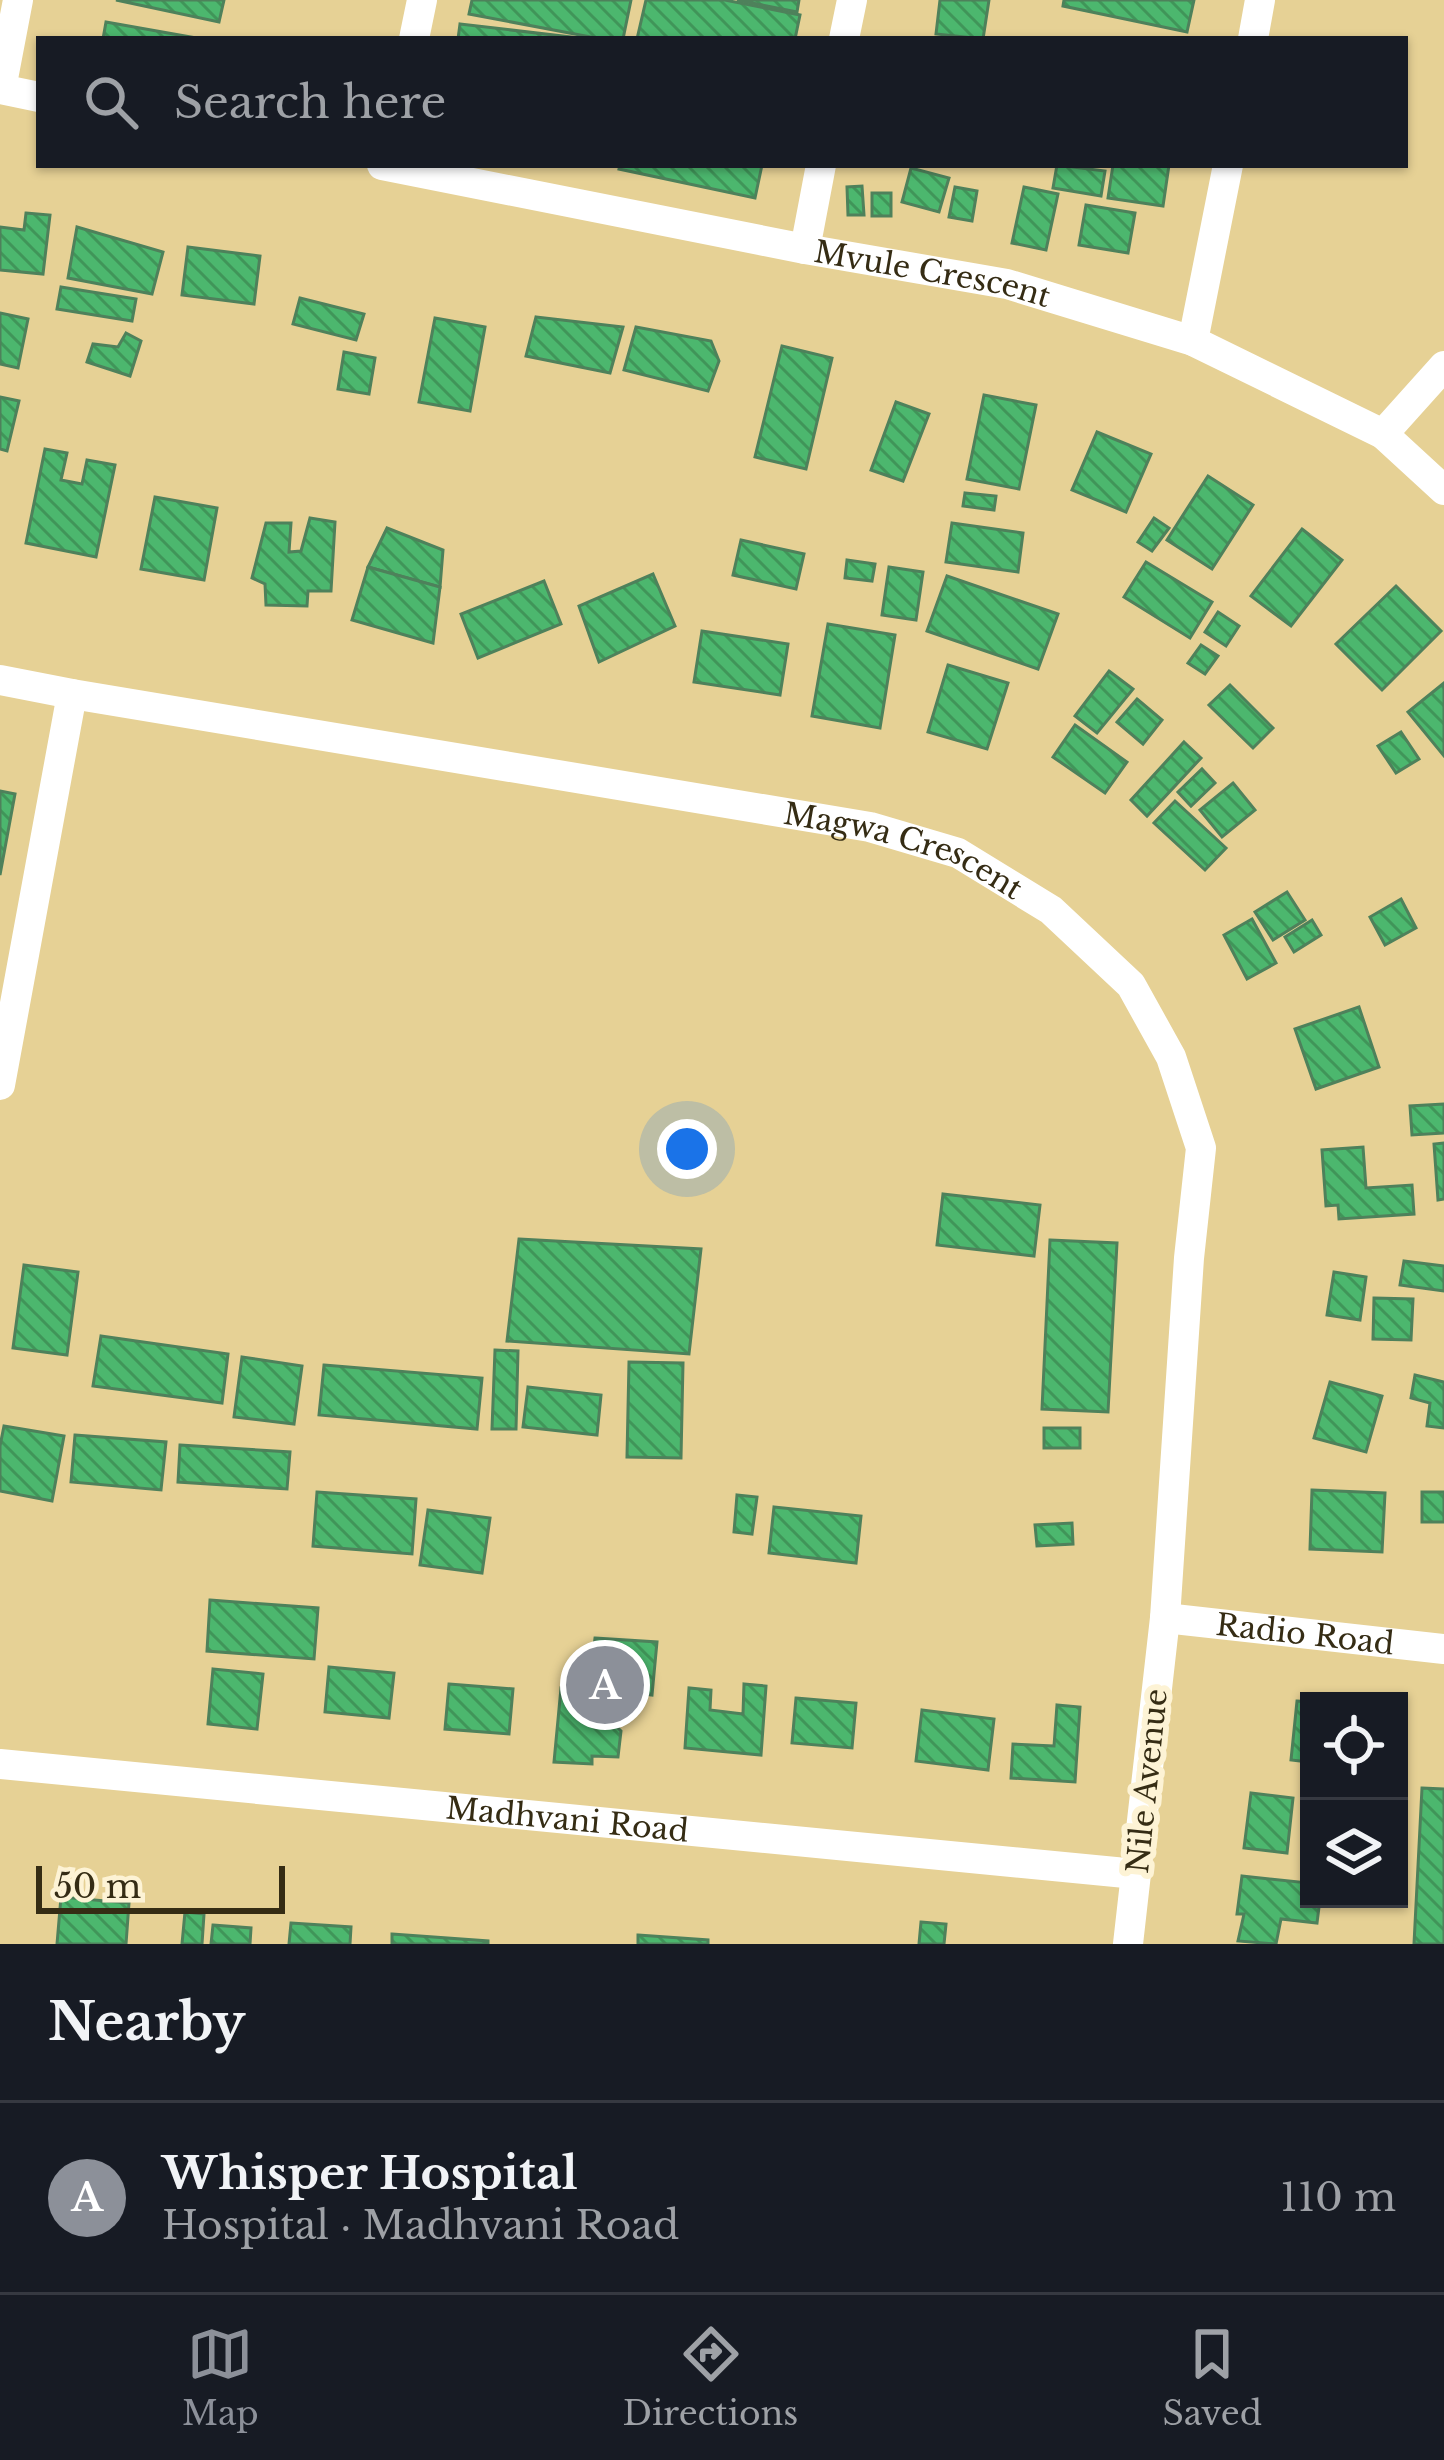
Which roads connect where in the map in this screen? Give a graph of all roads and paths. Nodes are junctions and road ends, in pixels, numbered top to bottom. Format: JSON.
{"nodes":[{"id":1,"x":19,"y":0,"type":"edge"},
{"id":2,"x":422,"y":0,"type":"edge"},
{"id":3,"x":852,"y":0,"type":"edge"},
{"id":4,"x":1260,"y":0,"type":"edge"},
{"id":5,"x":415,"y":36,"type":"edge"},
{"id":6,"x":845,"y":36,"type":"edge"},
{"id":7,"x":1253,"y":36,"type":"edge"},
{"id":8,"x":0,"y":89,"type":"edge"},
{"id":9,"x":36,"y":96,"type":"edge"},
{"id":10,"x":401,"y":168,"type":"edge"},
{"id":11,"x":820,"y":168,"type":"edge"},
{"id":12,"x":1227,"y":168,"type":"edge"},
{"id":13,"x":805,"y":249,"type":"junction"},
{"id":14,"x":1193,"y":341,"type":"junction"},
{"id":15,"x":1444,"y":366,"type":"edge"},
{"id":16,"x":1383,"y":434,"type":"junction"},
{"id":17,"x":1444,"y":490,"type":"edge"},
{"id":18,"x":0,"y":680,"type":"edge"},
{"id":19,"x":72,"y":694,"type":"junction"},
{"id":20,"x":0,"y":1085,"type":"edge"},
{"id":21,"x":1165,"y":1618,"type":"junction"},
{"id":22,"x":1444,"y":1649,"type":"edge"},
{"id":23,"x":0,"y":1764,"type":"edge"},
{"id":24,"x":1136,"y":1874,"type":"junction"},
{"id":25,"x":1129,"y":1944,"type":"edge"}],
"edges":[{"from":1,"to":8,"type":"street"},
{"from":2,"to":5,"type":"street"},
{"from":3,"to":6,"type":"street"},
{"from":4,"to":7,"type":"street"},
{"from":8,"to":9,"type":"street"},
{"from":10,"to":13,"type":"street","name":"Mvule Crescent"},
{"from":11,"to":13,"type":"street"},
{"from":12,"to":14,"type":"street"},
{"from":13,"to":14,"type":"street","name":"Mvule Crescent"},
{"from":14,"to":16,"type":"street","name":"Mvule Crescent"},
{"from":15,"to":16,"type":"street"},
{"from":16,"to":17,"type":"street","name":"Mvule Crescent"},
{"from":18,"to":19,"type":"street","name":"Magwa Crescent"},
{"from":19,"to":20,"type":"street"},
{"from":19,"to":21,"type":"street","name":"Magwa Crescent"},
{"from":21,"to":22,"type":"street","name":"Radio Road"},
{"from":21,"to":24,"type":"street","name":"Nile Avenue"},
{"from":23,"to":24,"type":"street","name":"Madhvani Road"},
{"from":24,"to":25,"type":"street","name":"Nile Avenue"}]}
